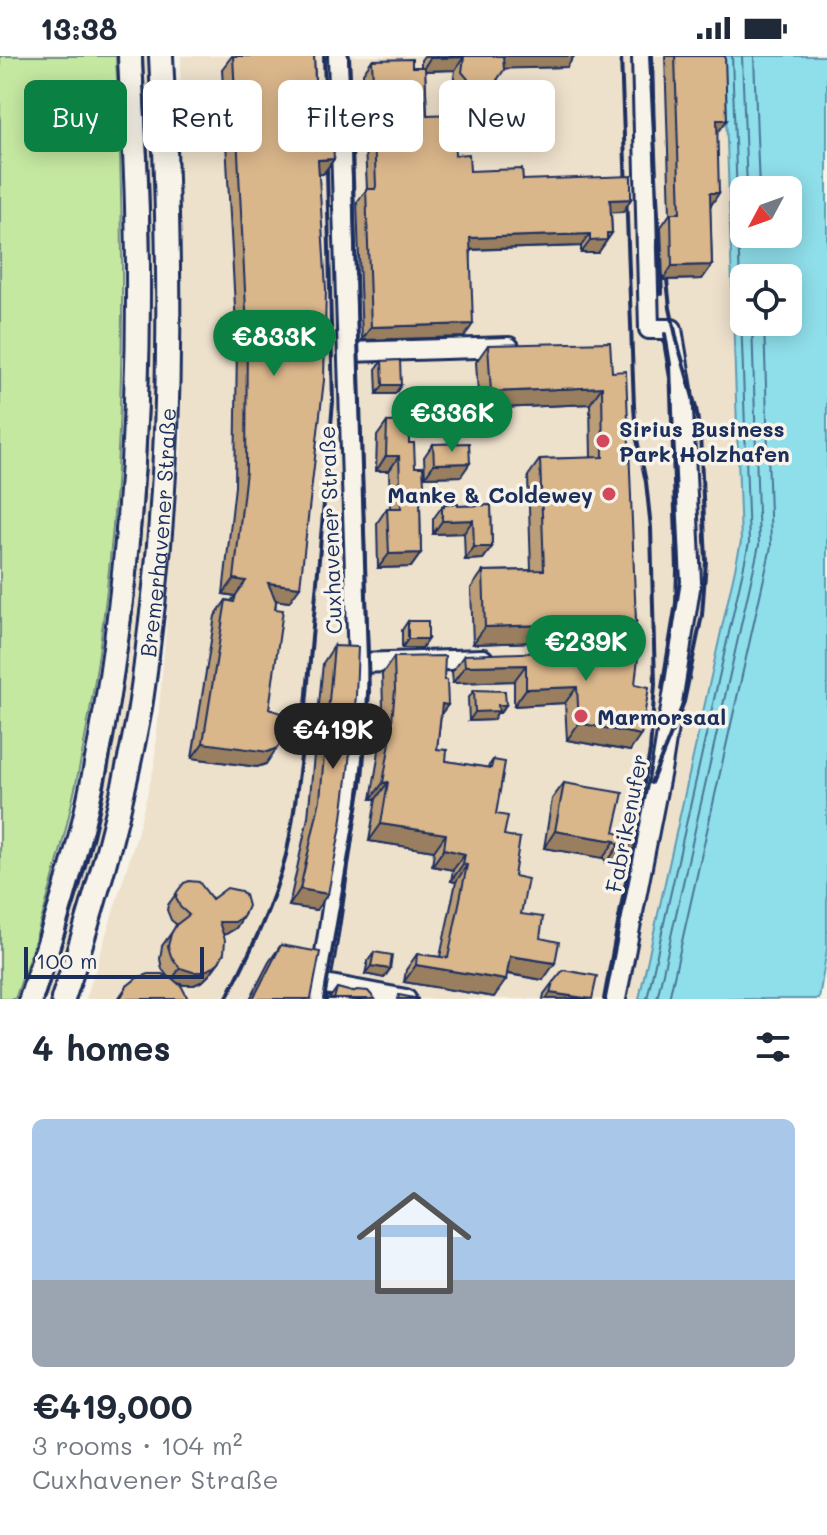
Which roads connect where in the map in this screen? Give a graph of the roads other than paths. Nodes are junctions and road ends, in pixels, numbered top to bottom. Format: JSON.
{"nodes":[{"id":1,"x":130,"y":56,"type":"edge"},
{"id":2,"x":161,"y":56,"type":"edge"},
{"id":3,"x":338,"y":56,"type":"edge"},
{"id":4,"x":642,"y":56,"type":"edge"},
{"id":5,"x":521,"y":347,"type":"edge"},
{"id":6,"x":348,"y":352,"type":"junction"},
{"id":7,"x":498,"y":658,"type":"edge"},
{"id":8,"x":358,"y":663,"type":"junction"},
{"id":9,"x":318,"y":991,"type":"edge"},
{"id":10,"x":31,"y":999,"type":"edge"},
{"id":11,"x":63,"y":999,"type":"edge"},
{"id":12,"x":406,"y":999,"type":"edge"},
{"id":13,"x":616,"y":999,"type":"edge"}],
"edges":[{"from":1,"to":10,"type":"main road","name":"Bremerhavener Straße"},
{"from":2,"to":11,"type":"main road","name":"Bremerhavener Straße"},
{"from":3,"to":6,"type":"street","name":"Cuxhavener Straße"},
{"from":4,"to":13,"type":"street","name":"Fabrikenufer"},
{"from":5,"to":6,"type":"street"},
{"from":6,"to":8,"type":"street","name":"Cuxhavener Straße"},
{"from":7,"to":8,"type":"street"},
{"from":8,"to":9,"type":"street","name":"Cuxhavener Straße"},
{"from":9,"to":12,"type":"street"}]}
